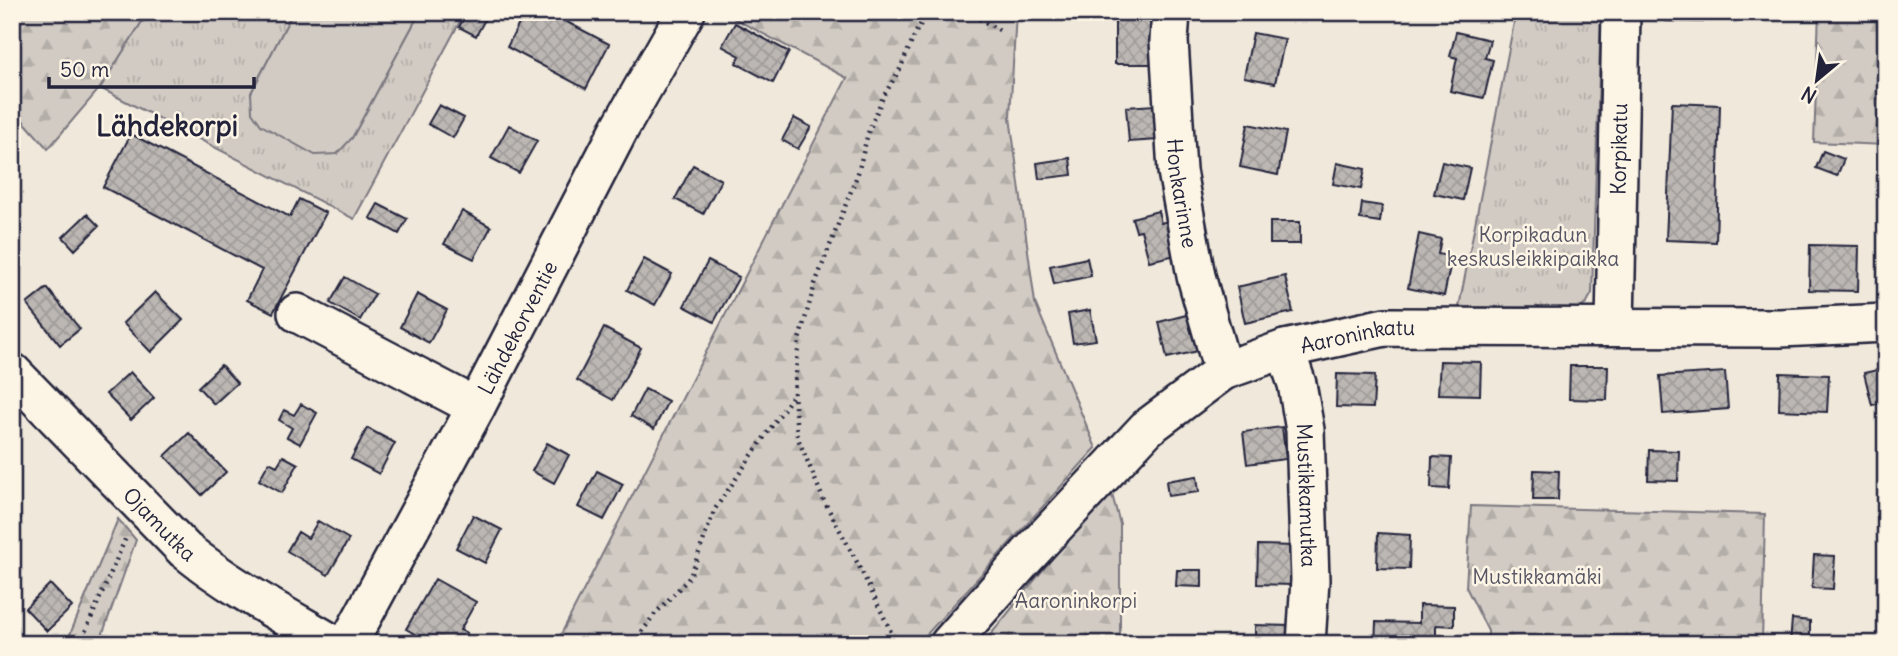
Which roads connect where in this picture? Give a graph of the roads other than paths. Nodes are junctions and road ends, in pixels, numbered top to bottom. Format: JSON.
{"nodes":[{"id":1,"x":686,"y":12,"type":"edge"},
{"id":2,"x":1171,"y":12,"type":"edge"},
{"id":3,"x":1622,"y":12,"type":"edge"},
{"id":4,"x":297,"y":313,"type":"dead end"},
{"id":5,"x":1886,"y":323,"type":"edge"},
{"id":6,"x":1615,"y":327,"type":"junction"},
{"id":7,"x":1285,"y":349,"type":"junction"},
{"id":8,"x":1223,"y":371,"type":"junction"},
{"id":9,"x":12,"y":372,"type":"edge"},
{"id":10,"x":476,"y":407,"type":"junction"},
{"id":11,"x":333,"y":644,"type":"edge"},
{"id":12,"x":348,"y":644,"type":"edge"},
{"id":13,"x":949,"y":644,"type":"edge"},
{"id":14,"x":1306,"y":644,"type":"edge"}],
"edges":[{"from":1,"to":10,"type":"street","name":"Lähdekorventie"},
{"from":2,"to":8,"type":"street","name":"Honkarinne"},
{"from":3,"to":6,"type":"street","name":"Korpikatu"},
{"from":4,"to":10,"type":"street"},
{"from":5,"to":6,"type":"street","name":"Aaroninkatu"},
{"from":6,"to":7,"type":"street","name":"Aaroninkatu"},
{"from":7,"to":8,"type":"street","name":"Aaroninkatu"},
{"from":7,"to":14,"type":"street","name":"Mustikkamutka"},
{"from":8,"to":13,"type":"street","name":"Aaroninkatu"},
{"from":9,"to":11,"type":"street","name":"Ojamutka"},
{"from":10,"to":12,"type":"street","name":"Lähdekorventie"}]}
